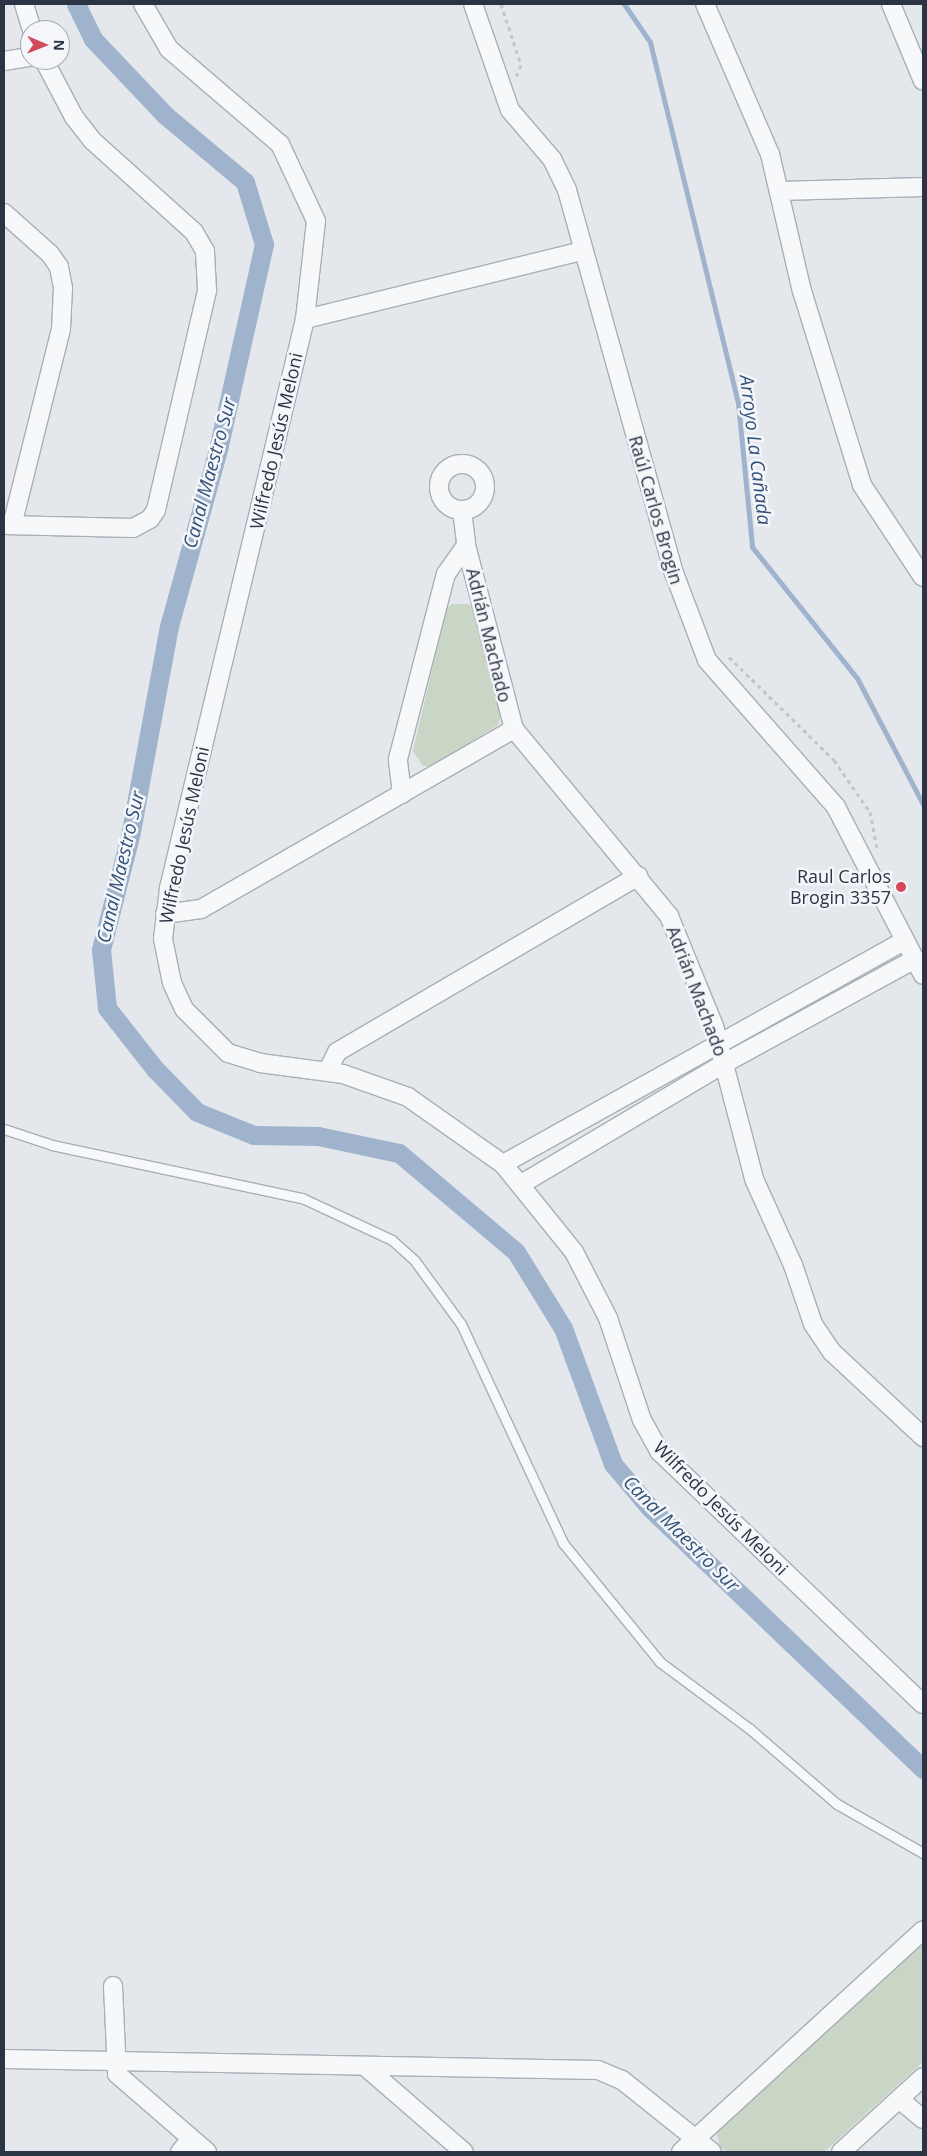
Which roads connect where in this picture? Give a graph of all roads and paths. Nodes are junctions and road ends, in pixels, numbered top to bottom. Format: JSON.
{"nodes":[{"id":1,"x":24,"y":4,"type":"edge"},
{"id":2,"x":144,"y":4,"type":"edge"},
{"id":3,"x":473,"y":4,"type":"edge"},
{"id":4,"x":501,"y":4,"type":"edge"},
{"id":5,"x":705,"y":4,"type":"edge"},
{"id":6,"x":891,"y":4,"type":"edge"},
{"id":7,"x":29,"y":20,"type":"edge"},
{"id":8,"x":20,"y":59,"type":"edge"},
{"id":9,"x":4,"y":61,"type":"edge"},
{"id":10,"x":49,"y":70,"type":"edge"},
{"id":11,"x":923,"y":80,"type":"edge"},
{"id":12,"x":514,"y":83,"type":"dead end"},
{"id":13,"x":923,"y":187,"type":"edge"},
{"id":14,"x":780,"y":191,"type":"junction"},
{"id":15,"x":4,"y":213,"type":"edge"},
{"id":16,"x":582,"y":251,"type":"junction"},
{"id":17,"x":305,"y":319,"type":"junction"},
{"id":18,"x":462,"y":510,"type":"dead end"},
{"id":19,"x":8,"y":525,"type":"edge"},
{"id":20,"x":466,"y":545,"type":"junction"},
{"id":21,"x":923,"y":577,"type":"edge"},
{"id":22,"x":724,"y":653,"type":"dead end"},
{"id":23,"x":514,"y":729,"type":"junction"},
{"id":24,"x":402,"y":794,"type":"junction"},
{"id":25,"x":878,"y":856,"type":"dead end"},
{"id":26,"x":638,"y":876,"type":"junction"},
{"id":27,"x":165,"y":914,"type":"junction"},
{"id":28,"x":904,"y":941,"type":"junction"},
{"id":29,"x":919,"y":967,"type":"edge"},
{"id":30,"x":719,"y":1044,"type":"junction"},
{"id":31,"x":725,"y":1064,"type":"junction"},
{"id":32,"x":328,"y":1070,"type":"junction"},
{"id":33,"x":4,"y":1129,"type":"edge"},
{"id":34,"x":503,"y":1164,"type":"junction"},
{"id":35,"x":523,"y":1183,"type":"junction"},
{"id":36,"x":923,"y":1437,"type":"edge"},
{"id":37,"x":923,"y":1704,"type":"edge"},
{"id":38,"x":923,"y":1853,"type":"edge"},
{"id":39,"x":923,"y":1930,"type":"edge"},
{"id":40,"x":113,"y":1986,"type":"dead end"},
{"id":41,"x":4,"y":2059,"type":"edge"},
{"id":42,"x":114,"y":2061,"type":"junction"},
{"id":43,"x":367,"y":2068,"type":"junction"},
{"id":44,"x":923,"y":2077,"type":"edge"},
{"id":45,"x":899,"y":2099,"type":"junction"},
{"id":46,"x":923,"y":2119,"type":"edge"},
{"id":47,"x":695,"y":2139,"type":"junction"},
{"id":48,"x":186,"y":2146,"type":"edge"},
{"id":49,"x":207,"y":2152,"type":"edge"},
{"id":50,"x":464,"y":2152,"type":"edge"},
{"id":51,"x":681,"y":2152,"type":"edge"},
{"id":52,"x":712,"y":2152,"type":"edge"},
{"id":53,"x":841,"y":2152,"type":"edge"}],
"edges":[{"from":1,"to":7,"type":"street"},
{"from":2,"to":17,"type":"street","name":"Wilfredo Jesús Meloni"},
{"from":3,"to":16,"type":"street","name":"Raúl Carlos Brogin"},
{"from":4,"to":12,"type":"path"},
{"from":5,"to":14,"type":"street"},
{"from":6,"to":11,"type":"street"},
{"from":8,"to":9,"type":"street"},
{"from":10,"to":19,"type":"street"},
{"from":13,"to":14,"type":"street"},
{"from":14,"to":21,"type":"street"},
{"from":15,"to":19,"type":"street"},
{"from":16,"to":17,"type":"street"},
{"from":16,"to":28,"type":"street","name":"Raúl Carlos Brogin"},
{"from":17,"to":27,"type":"street","name":"Wilfredo Jesús Meloni"},
{"from":18,"to":20,"type":"street","name":"Adrián Machado"},
{"from":20,"to":23,"type":"street","name":"Adrián Machado"},
{"from":20,"to":24,"type":"street","name":"Adrián Machado"},
{"from":22,"to":25,"type":"path"},
{"from":23,"to":24,"type":"street"},
{"from":23,"to":26,"type":"street","name":"Adrián Machado"},
{"from":24,"to":27,"type":"street"},
{"from":26,"to":30,"type":"street","name":"Adrián Machado"},
{"from":26,"to":32,"type":"street"},
{"from":27,"to":32,"type":"street","name":"Wilfredo Jesús Meloni"},
{"from":28,"to":29,"type":"street","name":"Raúl Carlos Brogin"},
{"from":28,"to":30,"type":"street"},
{"from":29,"to":31,"type":"street"},
{"from":30,"to":31,"type":"street","name":"Adrián Machado"},
{"from":30,"to":34,"type":"street"},
{"from":31,"to":35,"type":"street"},
{"from":31,"to":36,"type":"street","name":"Adrián Machado"},
{"from":32,"to":34,"type":"street","name":"Wilfredo Jesús Meloni"},
{"from":33,"to":38,"type":"lane"},
{"from":34,"to":35,"type":"street","name":"Wilfredo Jesús Meloni"},
{"from":35,"to":37,"type":"street","name":"Wilfredo Jesús Meloni"},
{"from":39,"to":47,"type":"street"},
{"from":40,"to":42,"type":"street"},
{"from":41,"to":42,"type":"street"},
{"from":42,"to":43,"type":"street"},
{"from":42,"to":48,"type":"street"},
{"from":43,"to":47,"type":"street"},
{"from":43,"to":50,"type":"street"},
{"from":44,"to":45,"type":"street"},
{"from":45,"to":46,"type":"street"},
{"from":45,"to":53,"type":"street"},
{"from":47,"to":51,"type":"street"},
{"from":47,"to":52,"type":"street"},
{"from":48,"to":49,"type":"street"}]}
